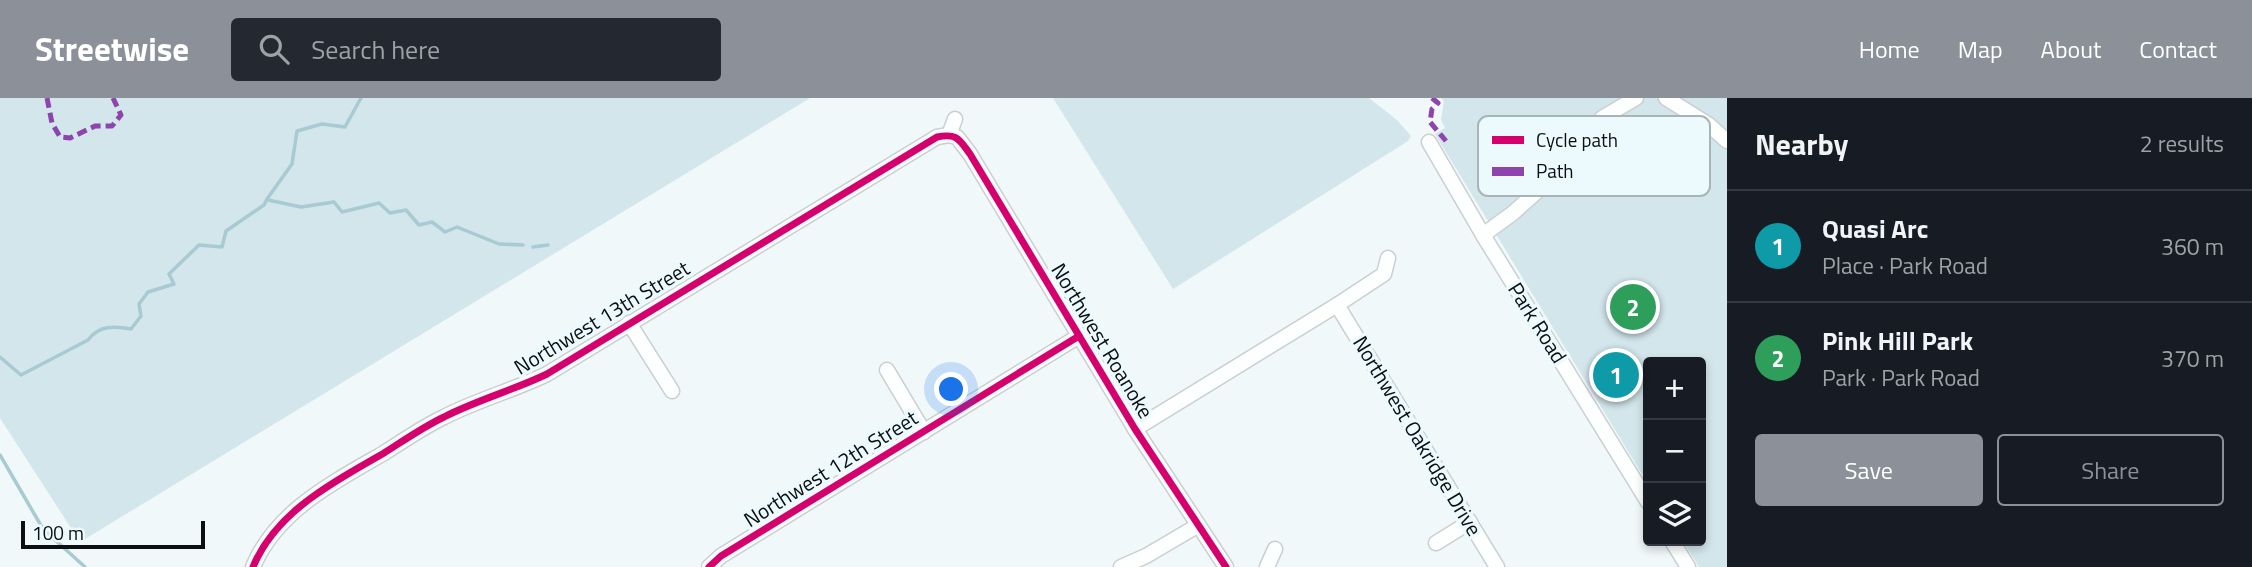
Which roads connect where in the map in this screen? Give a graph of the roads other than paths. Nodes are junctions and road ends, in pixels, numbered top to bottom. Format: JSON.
{"nodes":[{"id":1,"x":1636,"y":98,"type":"edge"},
{"id":2,"x":1667,"y":98,"type":"edge"},
{"id":3,"x":1605,"y":116,"type":"edge"},
{"id":4,"x":1695,"y":116,"type":"edge"},
{"id":5,"x":955,"y":120,"type":"dead end"},
{"id":6,"x":1710,"y":126,"type":"edge"},
{"id":7,"x":949,"y":135,"type":"junction"},
{"id":8,"x":1727,"y":141,"type":"edge"},
{"id":9,"x":1429,"y":142,"type":"dead end"},
{"id":10,"x":1532,"y":196,"type":"edge"},
{"id":11,"x":1483,"y":235,"type":"junction"},
{"id":12,"x":1388,"y":258,"type":"dead end"},
{"id":13,"x":1337,"y":305,"type":"junction"},
{"id":14,"x":629,"y":323,"type":"junction"},
{"id":15,"x":1079,"y":336,"type":"junction"},
{"id":16,"x":887,"y":370,"type":"dead end"},
{"id":17,"x":672,"y":391,"type":"dead end"},
{"id":18,"x":1135,"y":429,"type":"junction"},
{"id":19,"x":924,"y":432,"type":"junction"},
{"id":20,"x":1643,"y":494,"type":"edge"},
{"id":21,"x":1470,"y":522,"type":"junction"},
{"id":22,"x":1197,"y":526,"type":"junction"},
{"id":23,"x":1436,"y":543,"type":"dead end"},
{"id":24,"x":1675,"y":546,"type":"edge"},
{"id":25,"x":1275,"y":549,"type":"dead end"},
{"id":26,"x":253,"y":567,"type":"edge"},
{"id":27,"x":709,"y":567,"type":"edge"},
{"id":28,"x":1121,"y":567,"type":"edge"},
{"id":29,"x":1226,"y":567,"type":"edge"},
{"id":30,"x":1267,"y":567,"type":"edge"},
{"id":31,"x":1497,"y":567,"type":"edge"},
{"id":32,"x":1688,"y":567,"type":"edge"}],
"edges":[{"from":1,"to":3,"type":"street"},
{"from":2,"to":4,"type":"street"},
{"from":5,"to":7,"type":"street"},
{"from":6,"to":8,"type":"street"},
{"from":7,"to":14,"type":"street","name":"Northwest 13th Street"},
{"from":7,"to":15,"type":"street","name":"Northwest Roanoke"},
{"from":9,"to":11,"type":"street","name":"Park Road"},
{"from":10,"to":11,"type":"street"},
{"from":11,"to":20,"type":"street","name":"Park Road"},
{"from":12,"to":13,"type":"street"},
{"from":13,"to":18,"type":"street"},
{"from":13,"to":21,"type":"street","name":"Northwest Oakridge Drive"},
{"from":14,"to":17,"type":"street"},
{"from":14,"to":26,"type":"street","name":"Northwest 13th Street"},
{"from":15,"to":18,"type":"street","name":"Northwest Roanoke"},
{"from":15,"to":19,"type":"street","name":"Northwest 12th Street"},
{"from":16,"to":19,"type":"street"},
{"from":18,"to":22,"type":"street","name":"Northwest Roanoke"},
{"from":19,"to":27,"type":"street","name":"Northwest 12th Street"},
{"from":21,"to":23,"type":"street"},
{"from":21,"to":31,"type":"street","name":"Northwest Oakridge Drive"},
{"from":22,"to":28,"type":"street"},
{"from":22,"to":29,"type":"street","name":"Northwest Roanoke"},
{"from":24,"to":32,"type":"street"},
{"from":25,"to":30,"type":"street"}]}
